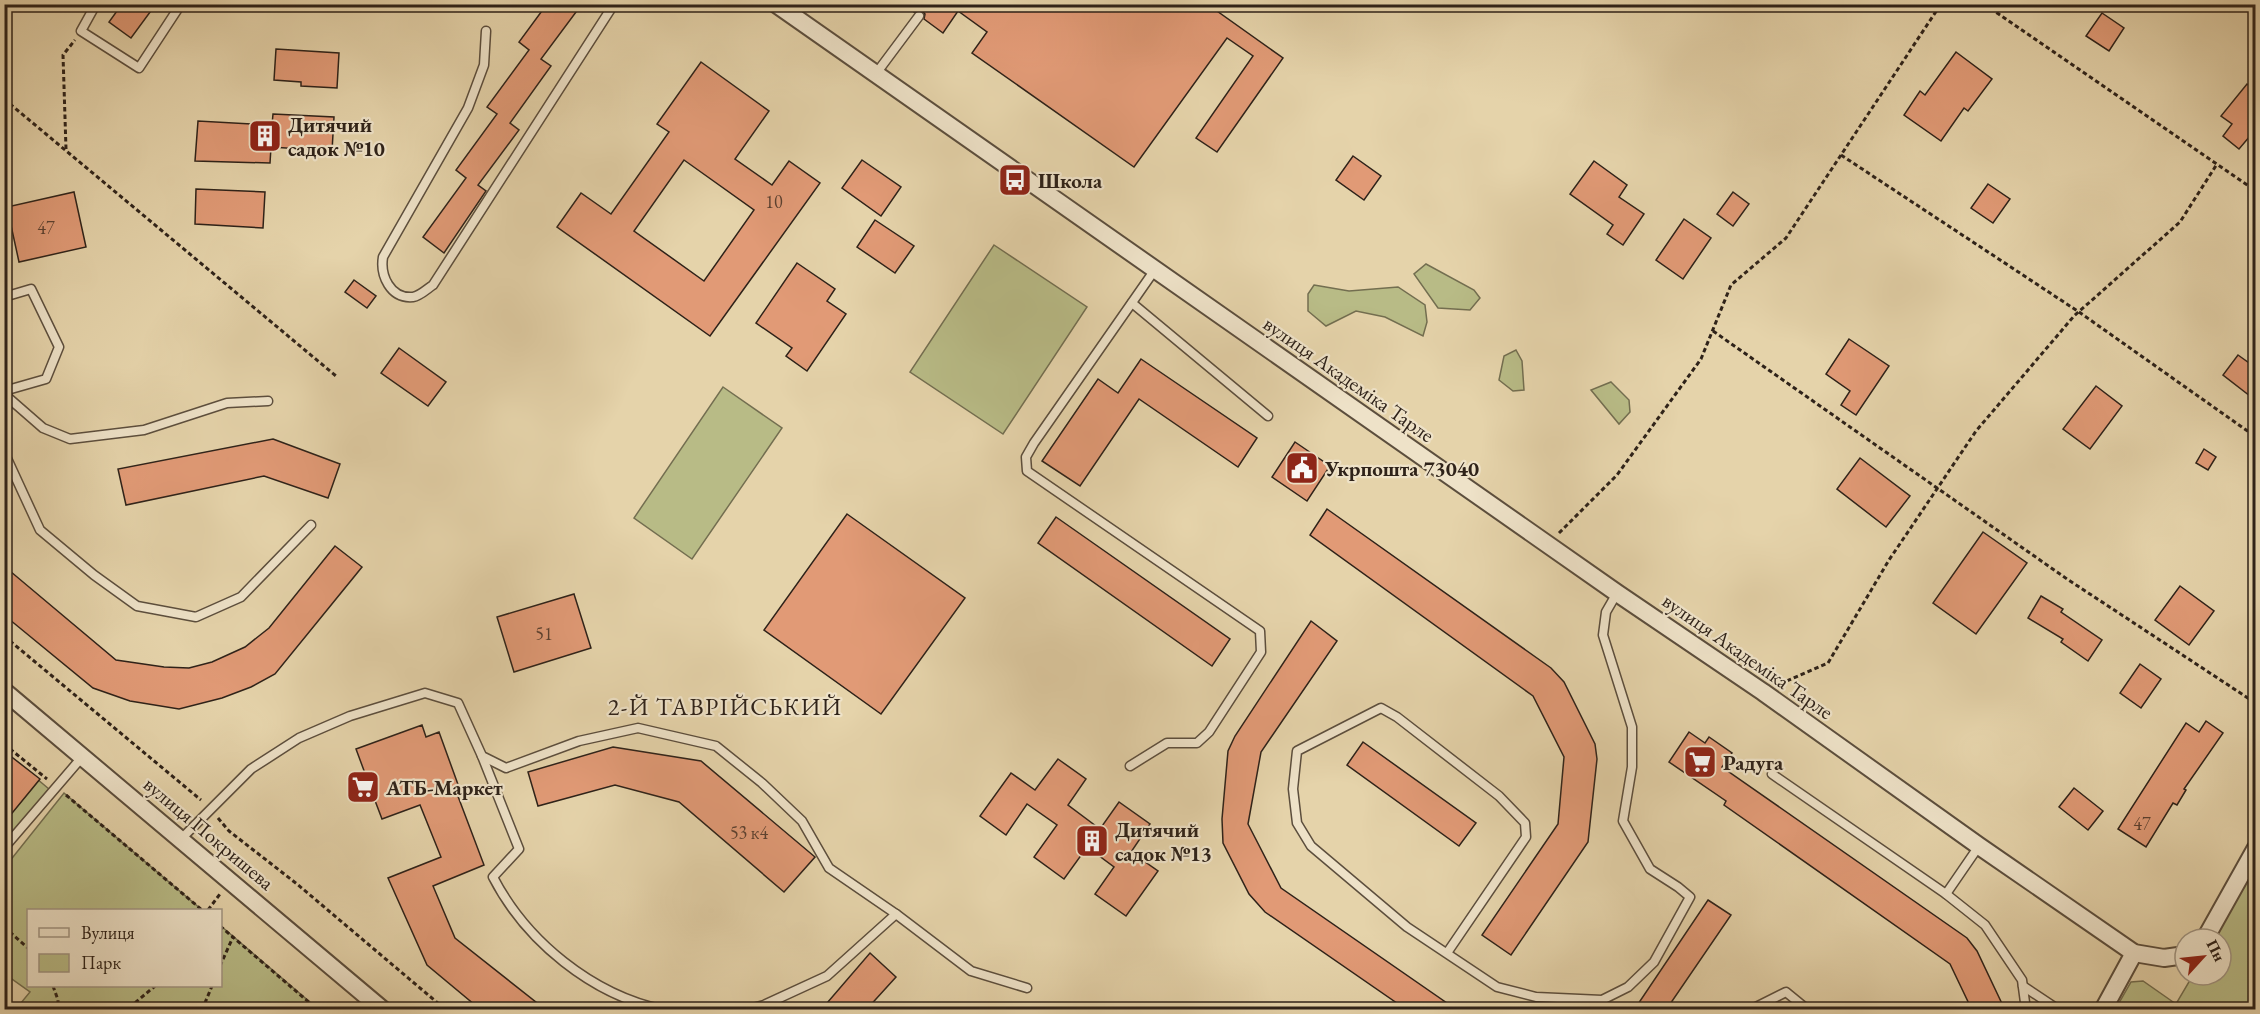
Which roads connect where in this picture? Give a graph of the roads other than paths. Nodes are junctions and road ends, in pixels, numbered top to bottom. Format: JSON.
{"nodes":[{"id":1,"x":96,"y":4,"type":"edge"},
{"id":2,"x":181,"y":4,"type":"edge"},
{"id":3,"x":614,"y":4,"type":"edge"},
{"id":4,"x":776,"y":4,"type":"edge"},
{"id":5,"x":919,"y":16,"type":"dead end"},
{"id":6,"x":486,"y":31,"type":"dead end"},
{"id":7,"x":874,"y":75,"type":"junction"},
{"id":8,"x":1154,"y":271,"type":"junction"},
{"id":9,"x":4,"y":297,"type":"edge"},
{"id":10,"x":1132,"y":303,"type":"junction"},
{"id":11,"x":4,"y":392,"type":"edge"},
{"id":12,"x":268,"y":401,"type":"dead end"},
{"id":13,"x":1268,"y":416,"type":"dead end"},
{"id":14,"x":4,"y":452,"type":"edge"},
{"id":15,"x":311,"y":525,"type":"dead end"},
{"id":16,"x":1617,"y":593,"type":"junction"},
{"id":17,"x":4,"y":691,"type":"edge"},
{"id":18,"x":84,"y":756,"type":"junction"},
{"id":19,"x":482,"y":756,"type":"junction"},
{"id":20,"x":1130,"y":766,"type":"dead end"},
{"id":21,"x":1772,"y":774,"type":"dead end"},
{"id":22,"x":181,"y":839,"type":"junction"},
{"id":23,"x":1979,"y":846,"type":"junction"},
{"id":24,"x":4,"y":848,"type":"edge"},
{"id":25,"x":2256,"y":848,"type":"edge"},
{"id":26,"x":1946,"y":894,"type":"junction"},
{"id":27,"x":896,"y":914,"type":"junction"},
{"id":28,"x":2212,"y":927,"type":"edge"},
{"id":29,"x":1447,"y":953,"type":"junction"},
{"id":30,"x":2134,"y":953,"type":"junction"},
{"id":31,"x":2173,"y":957,"type":"edge"},
{"id":32,"x":2023,"y":986,"type":"junction"},
{"id":33,"x":1027,"y":988,"type":"dead end"},
{"id":34,"x":383,"y":1010,"type":"edge"},
{"id":35,"x":664,"y":1010,"type":"edge"},
{"id":36,"x":745,"y":1010,"type":"edge"},
{"id":37,"x":1750,"y":1010,"type":"edge"},
{"id":38,"x":1808,"y":1010,"type":"edge"},
{"id":39,"x":2026,"y":1010,"type":"edge"},
{"id":40,"x":2059,"y":1010,"type":"edge"},
{"id":41,"x":2103,"y":1010,"type":"edge"}],
"edges":[{"from":1,"to":2,"type":"lane"},
{"from":3,"to":6,"type":"lane"},
{"from":4,"to":7,"type":"street","name":"вулиця Академіка Тарле"},
{"from":5,"to":7,"type":"lane"},
{"from":7,"to":8,"type":"street","name":"вулиця Академіка Тарле"},
{"from":8,"to":10,"type":"lane"},
{"from":8,"to":16,"type":"street","name":"вулиця Академіка Тарле"},
{"from":9,"to":11,"type":"lane"},
{"from":10,"to":13,"type":"lane"},
{"from":10,"to":20,"type":"lane"},
{"from":11,"to":12,"type":"lane"},
{"from":14,"to":15,"type":"lane"},
{"from":16,"to":23,"type":"street","name":"вулиця Академіка Тарле"},
{"from":16,"to":29,"type":"lane"},
{"from":17,"to":18,"type":"street","name":"вулиця Покришева"},
{"from":18,"to":22,"type":"street","name":"вулиця Покришева"},
{"from":18,"to":24,"type":"lane"},
{"from":19,"to":22,"type":"lane"},
{"from":19,"to":27,"type":"lane"},
{"from":19,"to":35,"type":"lane"},
{"from":21,"to":26,"type":"lane"},
{"from":22,"to":34,"type":"street","name":"вулиця Покришева"},
{"from":23,"to":26,"type":"lane"},
{"from":23,"to":30,"type":"street","name":"вулиця Академіка Тарле"},
{"from":25,"to":28,"type":"street"},
{"from":26,"to":32,"type":"lane"},
{"from":27,"to":33,"type":"lane"},
{"from":27,"to":36,"type":"lane"},
{"from":29,"to":29,"type":"lane"},
{"from":30,"to":31,"type":"street"},
{"from":30,"to":41,"type":"street"},
{"from":32,"to":39,"type":"lane"},
{"from":32,"to":40,"type":"lane"},
{"from":37,"to":38,"type":"lane"}]}
